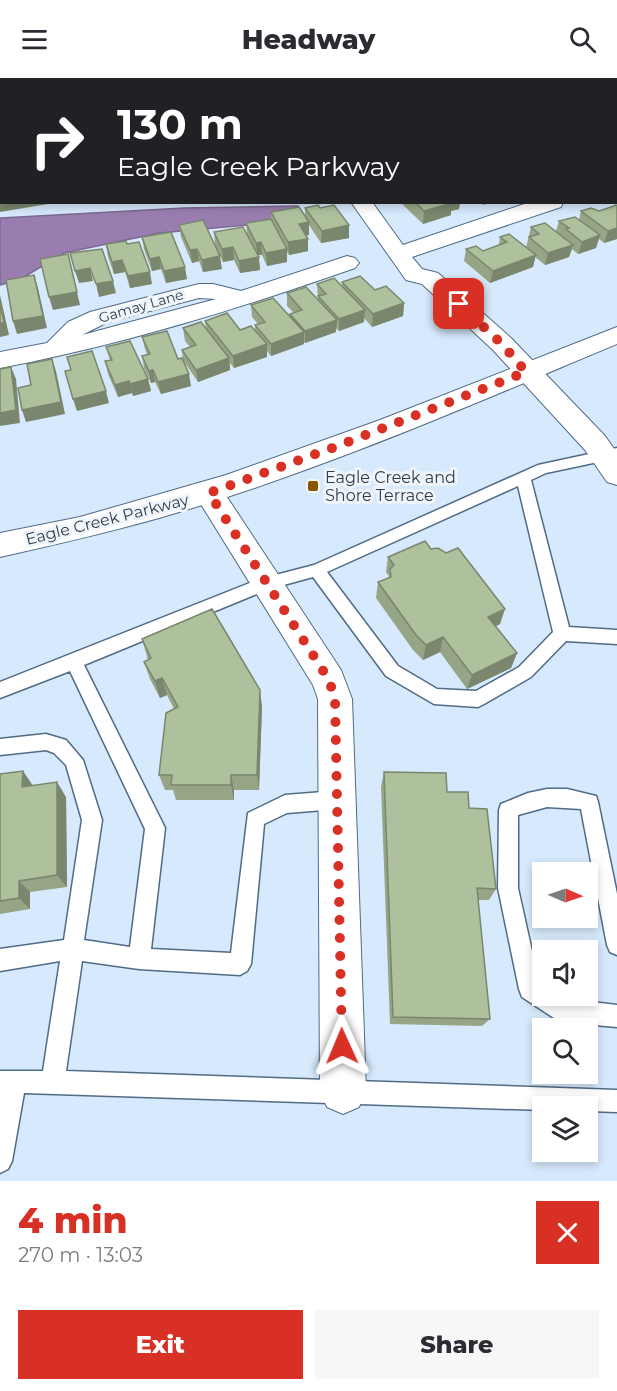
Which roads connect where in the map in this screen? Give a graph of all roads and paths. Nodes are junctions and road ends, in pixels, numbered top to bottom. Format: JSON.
{"nodes":[{"id":1,"x":362,"y":204,"type":"edge"},
{"id":2,"x":547,"y":204,"type":"edge"},
{"id":3,"x":398,"y":254,"type":"junction"},
{"id":4,"x":347,"y":263,"type":"dead end"},
{"id":5,"x":617,"y":335,"type":"edge"},
{"id":6,"x":0,"y":360,"type":"edge"},
{"id":7,"x":518,"y":375,"type":"junction"},
{"id":8,"x":613,"y":461,"type":"edge"},
{"id":9,"x":523,"y":478,"type":"junction"},
{"id":10,"x":209,"y":493,"type":"junction"},
{"id":11,"x":0,"y":545,"type":"edge"},
{"id":12,"x":317,"y":570,"type":"junction"},
{"id":13,"x":266,"y":583,"type":"junction"},
{"id":14,"x":562,"y":634,"type":"junction"},
{"id":15,"x":617,"y":637,"type":"edge"},
{"id":16,"x":74,"y":662,"type":"junction"},
{"id":17,"x":0,"y":690,"type":"edge"},
{"id":18,"x":0,"y":747,"type":"edge"},
{"id":19,"x":336,"y":800,"type":"junction"},
{"id":20,"x":617,"y":945,"type":"edge"},
{"id":21,"x":74,"y":949,"type":"junction"},
{"id":22,"x":140,"y":959,"type":"junction"},
{"id":23,"x":0,"y":960,"type":"edge"},
{"id":24,"x":617,"y":1016,"type":"edge"},
{"id":25,"x":8,"y":1082,"type":"edge"},
{"id":26,"x":53,"y":1082,"type":"junction"},
{"id":27,"x":343,"y":1091,"type":"junction"},
{"id":28,"x":617,"y":1101,"type":"edge"},
{"id":29,"x":0,"y":1161,"type":"edge"}],
"edges":[{"from":1,"to":3,"type":"street"},
{"from":2,"to":3,"type":"street"},
{"from":3,"to":7,"type":"street"},
{"from":4,"to":6,"type":"street","name":"Gamay Lane"},
{"from":5,"to":7,"type":"street","name":"Eagle Creek Parkway"},
{"from":7,"to":8,"type":"street"},
{"from":7,"to":10,"type":"street","name":"Eagle Creek Parkway"},
{"from":8,"to":9,"type":"lane"},
{"from":9,"to":12,"type":"lane"},
{"from":9,"to":14,"type":"lane"},
{"from":10,"to":11,"type":"street","name":"Eagle Creek Parkway"},
{"from":10,"to":13,"type":"street"},
{"from":12,"to":13,"type":"lane"},
{"from":12,"to":14,"type":"lane"},
{"from":13,"to":16,"type":"lane"},
{"from":13,"to":19,"type":"street"},
{"from":14,"to":15,"type":"lane"},
{"from":16,"to":17,"type":"lane"},
{"from":16,"to":22,"type":"lane"},
{"from":18,"to":21,"type":"lane"},
{"from":19,"to":22,"type":"lane"},
{"from":19,"to":27,"type":"street"},
{"from":20,"to":24,"type":"lane"},
{"from":21,"to":22,"type":"lane"},
{"from":21,"to":23,"type":"lane"},
{"from":21,"to":26,"type":"lane"},
{"from":25,"to":26,"type":"lane"},
{"from":25,"to":29,"type":"lane"},
{"from":26,"to":27,"type":"lane"},
{"from":27,"to":28,"type":"lane"}]}
